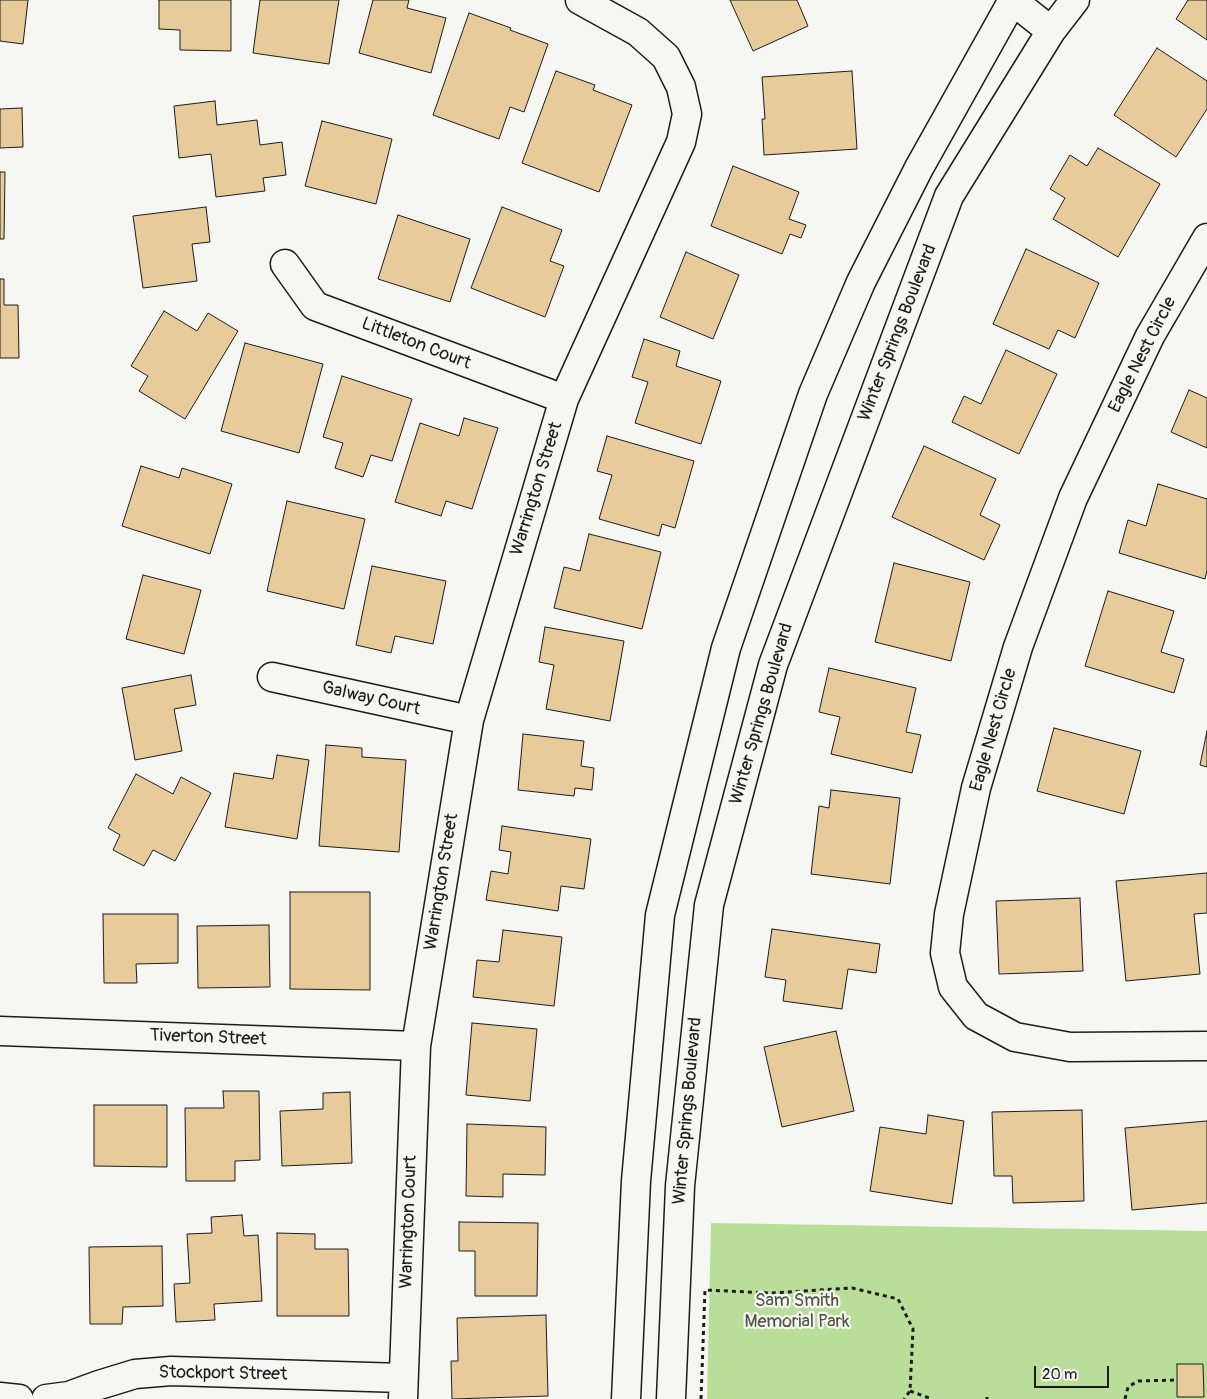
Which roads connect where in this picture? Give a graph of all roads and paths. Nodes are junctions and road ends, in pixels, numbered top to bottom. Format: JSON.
{"nodes":[{"id":1,"x":580,"y":0,"type":"edge"},
{"id":2,"x":1013,"y":0,"type":"edge"},
{"id":3,"x":1075,"y":0,"type":"edge"},
{"id":4,"x":1051,"y":32,"type":"junction"},
{"id":5,"x":1207,"y":238,"type":"edge"},
{"id":6,"x":285,"y":264,"type":"dead end"},
{"id":7,"x":564,"y":399,"type":"junction"},
{"id":8,"x":272,"y":677,"type":"dead end"},
{"id":9,"x":469,"y":720,"type":"junction"},
{"id":10,"x":0,"y":1031,"type":"edge"},
{"id":11,"x":416,"y":1046,"type":"junction"},
{"id":12,"x":1207,"y":1046,"type":"edge"},
{"id":13,"x":1177,"y":1380,"type":"dead end"},
{"id":14,"x":403,"y":1389,"type":"edge"},
{"id":15,"x":910,"y":1391,"type":"junction"},
{"id":16,"x":0,"y":1397,"type":"edge"},
{"id":17,"x":19,"y":1399,"type":"edge"},
{"id":18,"x":46,"y":1399,"type":"edge"},
{"id":19,"x":626,"y":1399,"type":"edge"},
{"id":20,"x":671,"y":1399,"type":"edge"},
{"id":21,"x":701,"y":1399,"type":"edge"},
{"id":22,"x":904,"y":1399,"type":"edge"},
{"id":23,"x":932,"y":1399,"type":"edge"},
{"id":24,"x":1125,"y":1399,"type":"edge"}],
"edges":[{"from":1,"to":7,"type":"street","name":"Warrington Street"},
{"from":2,"to":4,"type":"street"},
{"from":2,"to":19,"type":"street"},
{"from":3,"to":4,"type":"street","name":"Winter Springs Boulevard"},
{"from":4,"to":20,"type":"street","name":"Winter Springs Boulevard"},
{"from":5,"to":12,"type":"street","name":"Eagle Nest Circle"},
{"from":6,"to":7,"type":"street","name":"Littleton Court"},
{"from":7,"to":9,"type":"street","name":"Warrington Street"},
{"from":8,"to":9,"type":"street","name":"Galway Court"},
{"from":9,"to":11,"type":"street","name":"Warrington Street"},
{"from":10,"to":11,"type":"street","name":"Tiverton Street"},
{"from":11,"to":14,"type":"street","name":"Warrington Court"},
{"from":13,"to":24,"type":"path"},
{"from":14,"to":18,"type":"street","name":"Stockport Street"},
{"from":15,"to":21,"type":"path"},
{"from":15,"to":22,"type":"path"},
{"from":15,"to":23,"type":"path"},
{"from":16,"to":17,"type":"street"}]}
